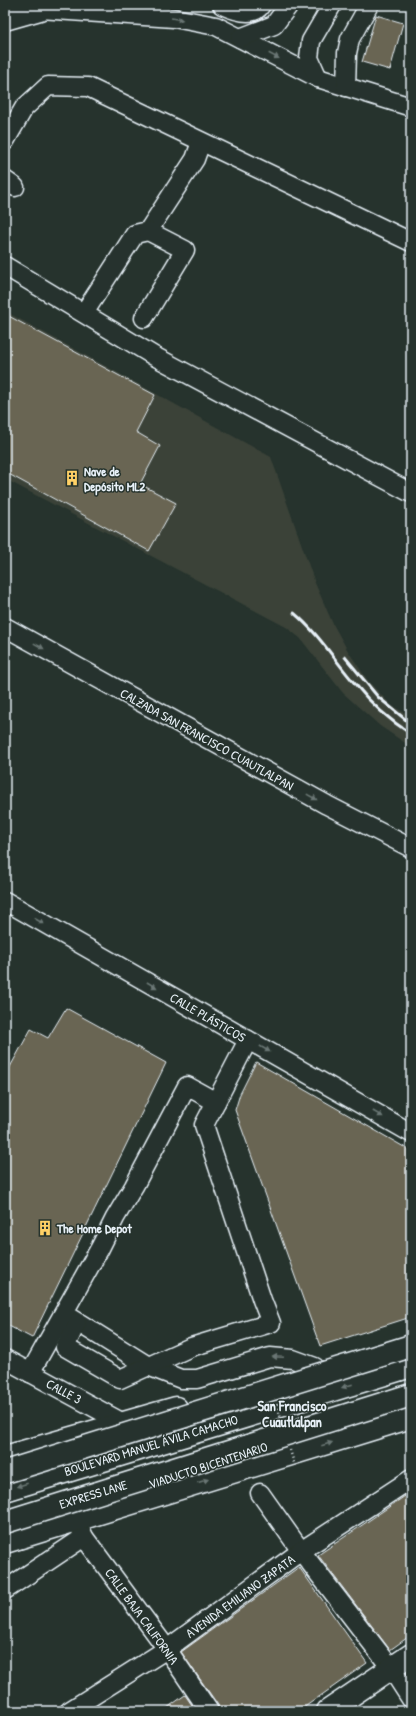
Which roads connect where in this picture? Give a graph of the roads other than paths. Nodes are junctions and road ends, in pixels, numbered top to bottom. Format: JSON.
{"nodes":[{"id":1,"x":222,"y":5,"type":"edge"},
{"id":2,"x":261,"y":5,"type":"edge"},
{"id":3,"x":289,"y":5,"type":"edge"},
{"id":4,"x":332,"y":5,"type":"edge"},
{"id":5,"x":369,"y":5,"type":"edge"},
{"id":6,"x":42,"y":7,"type":"edge"},
{"id":7,"x":85,"y":9,"type":"edge"},
{"id":8,"x":154,"y":11,"type":"edge"},
{"id":9,"x":5,"y":18,"type":"edge"},
{"id":10,"x":240,"y":38,"type":"junction"},
{"id":11,"x":318,"y":78,"type":"junction"},
{"id":12,"x":346,"y":87,"type":"junction"},
{"id":13,"x":411,"y":107,"type":"edge"},
{"id":14,"x":5,"y":141,"type":"edge"},
{"id":15,"x":201,"y":142,"type":"junction"},
{"id":16,"x":148,"y":231,"type":"junction"},
{"id":17,"x":411,"y":242,"type":"edge"},
{"id":18,"x":5,"y":266,"type":"edge"},
{"id":19,"x":84,"y":314,"type":"junction"},
{"id":20,"x":144,"y":318,"type":"dead end"},
{"id":21,"x":411,"y":493,"type":"edge"},
{"id":22,"x":5,"y":627,"type":"edge"},
{"id":23,"x":411,"y":848,"type":"edge"},
{"id":24,"x":5,"y":901,"type":"edge"},
{"id":25,"x":248,"y":1040,"type":"junction"},
{"id":26,"x":216,"y":1102,"type":"junction"},
{"id":27,"x":411,"y":1133,"type":"edge"},
{"id":28,"x":70,"y":1318,"type":"junction"},
{"id":29,"x":410,"y":1341,"type":"edge"},
{"id":30,"x":5,"y":1359,"type":"edge"},
{"id":31,"x":148,"y":1366,"type":"junction"},
{"id":32,"x":411,"y":1366,"type":"edge"},
{"id":33,"x":315,"y":1367,"type":"junction"},
{"id":34,"x":30,"y":1373,"type":"junction"},
{"id":35,"x":375,"y":1377,"type":"junction"},
{"id":36,"x":411,"y":1386,"type":"edge"},
{"id":37,"x":411,"y":1395,"type":"edge"},
{"id":38,"x":411,"y":1400,"type":"edge"},
{"id":39,"x":411,"y":1417,"type":"edge"},
{"id":40,"x":123,"y":1423,"type":"junction"},
{"id":41,"x":5,"y":1459,"type":"edge"},
{"id":42,"x":5,"y":1472,"type":"edge"},
{"id":43,"x":56,"y":1474,"type":"junction"},
{"id":44,"x":411,"y":1479,"type":"edge"},
{"id":45,"x":5,"y":1490,"type":"edge"},
{"id":46,"x":260,"y":1493,"type":"dead end"},
{"id":47,"x":5,"y":1511,"type":"edge"},
{"id":48,"x":5,"y":1522,"type":"edge"},
{"id":49,"x":80,"y":1529,"type":"junction"},
{"id":50,"x":5,"y":1530,"type":"edge"},
{"id":51,"x":5,"y":1542,"type":"edge"},
{"id":52,"x":301,"y":1551,"type":"junction"},
{"id":53,"x":5,"y":1590,"type":"edge"},
{"id":54,"x":166,"y":1649,"type":"junction"},
{"id":55,"x":411,"y":1655,"type":"edge"},
{"id":56,"x":391,"y":1668,"type":"junction"},
{"id":57,"x":411,"y":1699,"type":"edge"},
{"id":58,"x":69,"y":1711,"type":"edge"},
{"id":59,"x":210,"y":1711,"type":"edge"},
{"id":60,"x":328,"y":1711,"type":"edge"}],
"edges":[{"from":1,"to":2,"type":"street"},
{"from":3,"to":10,"type":"street"},
{"from":4,"to":11,"type":"street"},
{"from":5,"to":12,"type":"street"},
{"from":6,"to":7,"type":"street"},
{"from":6,"to":9,"type":"main road"},
{"from":7,"to":8,"type":"street"},
{"from":8,"to":10,"type":"street","one_way":true},
{"from":10,"to":11,"type":"street","one_way":true},
{"from":11,"to":12,"type":"street"},
{"from":12,"to":13,"type":"street"},
{"from":14,"to":15,"type":"street"},
{"from":15,"to":16,"type":"street"},
{"from":15,"to":17,"type":"street"},
{"from":16,"to":19,"type":"street"},
{"from":16,"to":20,"type":"street"},
{"from":18,"to":19,"type":"street"},
{"from":19,"to":21,"type":"street"},
{"from":22,"to":23,"type":"street","name":"CALZADA SAN FRANCISCO CUAUTLALPAN","one_way":true},
{"from":24,"to":25,"type":"street","name":"CALLE PLÁSTICOS","one_way":true},
{"from":25,"to":26,"type":"street"},
{"from":25,"to":27,"type":"street","name":"CALLE PLÁSTICOS","one_way":true},
{"from":26,"to":28,"type":"street"},
{"from":26,"to":31,"type":"street"},
{"from":28,"to":31,"type":"street"},
{"from":28,"to":31,"type":"street"},
{"from":28,"to":34,"type":"street"},
{"from":29,"to":33,"type":"main road","name":"BOULEVARD MANUEL ÁVILA CAMACHO"},
{"from":29,"to":35,"type":"main road"},
{"from":29,"to":42,"type":"main road","bridge":true},
{"from":30,"to":34,"type":"street","name":"CALLE 3"},
{"from":33,"to":31,"type":"street","one_way":true},
{"from":32,"to":35,"type":"main road","name":"BOULEVARD MANUEL ÁVILA CAMACHO"},
{"from":33,"to":40,"type":"main road","name":"BOULEVARD MANUEL ÁVILA CAMACHO"},
{"from":34,"to":40,"type":"street","name":"CALLE 3"},
{"from":35,"to":43,"type":"main road","name":"BOULEVARD MANUEL ÁVILA CAMACHO","one_way":true},
{"from":36,"to":47,"type":"main road","name":"BOULEVARD MANUEL ÁVILA CAMACHO"},
{"from":37,"to":48,"type":"main road","name":"EXPRESS LANE","bridge":true},
{"from":38,"to":50,"type":"main road","name":"VIADUCTO BICENTENARIO"},
{"from":49,"to":39,"type":"main road","one_way":true},
{"from":40,"to":41,"type":"main road","name":"BOULEVARD MANUEL ÁVILA CAMACHO"},
{"from":41,"to":43,"type":"main road"},
{"from":43,"to":45,"type":"main road","name":"BOULEVARD MANUEL ÁVILA CAMACHO","one_way":true},
{"from":44,"to":52,"type":"street","name":"AVENIDA EMILIANO ZAPATA"},
{"from":46,"to":52,"type":"street"},
{"from":49,"to":51,"type":"main road"},
{"from":49,"to":53,"type":"street"},
{"from":49,"to":54,"type":"street","name":"CALLE BAJA CALIFORNIA"},
{"from":52,"to":54,"type":"street","name":"AVENIDA EMILIANO ZAPATA"},
{"from":52,"to":56,"type":"street"},
{"from":54,"to":58,"type":"street","name":"AVENIDA EMILIANO ZAPATA"},
{"from":54,"to":59,"type":"street","name":"CALLE BAJA CALIFORNIA"},
{"from":55,"to":56,"type":"main road"},
{"from":56,"to":57,"type":"street"},
{"from":56,"to":60,"type":"main road"}]}
